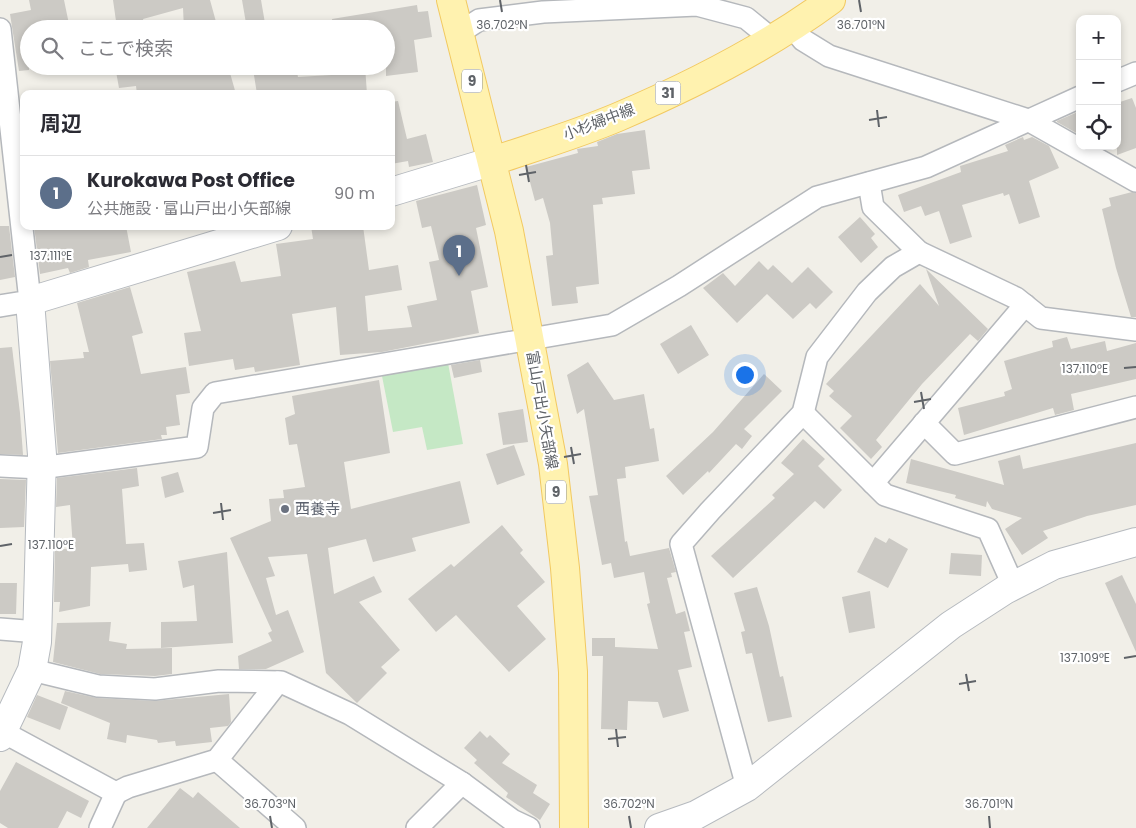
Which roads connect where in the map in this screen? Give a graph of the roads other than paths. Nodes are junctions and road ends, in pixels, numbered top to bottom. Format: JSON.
{"nodes":[{"id":1,"x":451,"y":0,"type":"edge"},
{"id":2,"x":831,"y":0,"type":"edge"},
{"id":3,"x":0,"y":29,"type":"edge"},
{"id":4,"x":459,"y":33,"type":"junction"},
{"id":5,"x":783,"y":34,"type":"junction"},
{"id":6,"x":1,"y":50,"type":"edge"},
{"id":7,"x":1136,"y":73,"type":"edge"},
{"id":8,"x":1121,"y":79,"type":"edge"},
{"id":9,"x":1076,"y":99,"type":"edge"},
{"id":10,"x":1028,"y":120,"type":"junction"},
{"id":11,"x":6,"y":147,"type":"edge"},
{"id":12,"x":493,"y":161,"type":"junction"},
{"id":13,"x":1136,"y":182,"type":"edge"},
{"id":14,"x":869,"y":183,"type":"junction"},
{"id":15,"x":395,"y":191,"type":"edge"},
{"id":16,"x":265,"y":230,"type":"edge"},
{"id":17,"x":919,"y":252,"type":"junction"},
{"id":18,"x":30,"y":301,"type":"junction"},
{"id":19,"x":1025,"y":305,"type":"junction"},
{"id":20,"x":0,"y":306,"type":"edge"},
{"id":21,"x":1136,"y":330,"type":"edge"},
{"id":22,"x":530,"y":340,"type":"junction"},
{"id":23,"x":1136,"y":407,"type":"edge"},
{"id":24,"x":803,"y":413,"type":"junction"},
{"id":25,"x":924,"y":423,"type":"junction"},
{"id":26,"x":0,"y":466,"type":"edge"},
{"id":27,"x":40,"y":468,"type":"junction"},
{"id":28,"x":873,"y":483,"type":"junction"},
{"id":29,"x":1136,"y":542,"type":"edge"},
{"id":30,"x":1014,"y":586,"type":"junction"},
{"id":31,"x":0,"y":629,"type":"edge"},
{"id":32,"x":38,"y":632,"type":"junction"},
{"id":33,"x":32,"y":670,"type":"junction"},
{"id":34,"x":278,"y":682,"type":"junction"},
{"id":35,"x":2,"y":734,"type":"edge"},
{"id":36,"x":217,"y":760,"type":"junction"},
{"id":37,"x":462,"y":783,"type":"junction"},
{"id":38,"x":747,"y":787,"type":"junction"},
{"id":39,"x":116,"y":793,"type":"junction"},
{"id":40,"x":100,"y":828,"type":"edge"},
{"id":41,"x":294,"y":828,"type":"edge"},
{"id":42,"x":417,"y":828,"type":"edge"},
{"id":43,"x":529,"y":828,"type":"edge"},
{"id":44,"x":574,"y":828,"type":"edge"},
{"id":45,"x":659,"y":828,"type":"edge"}],
"edges":[{"from":1,"to":4,"type":"main road","name":"富山戸出小矢部線","number":"9"},
{"from":2,"to":5,"type":"main road","name":"小杉婦中線","number":"31"},
{"from":3,"to":6,"type":"street"},
{"from":4,"to":5,"type":"street"},
{"from":4,"to":12,"type":"main road","name":"富山戸出小矢部線","number":"9"},
{"from":5,"to":10,"type":"street"},
{"from":5,"to":12,"type":"main road","name":"小杉婦中線","number":"31"},
{"from":6,"to":11,"type":"street"},
{"from":7,"to":8,"type":"street"},
{"from":9,"to":10,"type":"street"},
{"from":10,"to":13,"type":"street"},
{"from":10,"to":14,"type":"street"},
{"from":11,"to":18,"type":"street"},
{"from":12,"to":15,"type":"street"},
{"from":12,"to":22,"type":"main road","name":"富山戸出小矢部線","number":"9"},
{"from":14,"to":17,"type":"street"},
{"from":14,"to":22,"type":"street"},
{"from":16,"to":18,"type":"street"},
{"from":17,"to":19,"type":"street"},
{"from":17,"to":24,"type":"street"},
{"from":18,"to":20,"type":"street"},
{"from":18,"to":27,"type":"street"},
{"from":19,"to":21,"type":"street"},
{"from":19,"to":25,"type":"street"},
{"from":22,"to":27,"type":"street"},
{"from":22,"to":44,"type":"main road","name":"富山戸出小矢部線","number":"9"},
{"from":23,"to":25,"type":"street"},
{"from":24,"to":28,"type":"street"},
{"from":24,"to":38,"type":"street"},
{"from":25,"to":28,"type":"street"},
{"from":26,"to":27,"type":"street"},
{"from":27,"to":32,"type":"street"},
{"from":28,"to":30,"type":"street"},
{"from":29,"to":30,"type":"street"},
{"from":30,"to":38,"type":"street"},
{"from":31,"to":32,"type":"street"},
{"from":32,"to":33,"type":"street"},
{"from":33,"to":34,"type":"street"},
{"from":33,"to":35,"type":"street"},
{"from":34,"to":36,"type":"street"},
{"from":34,"to":37,"type":"street"},
{"from":35,"to":39,"type":"street"},
{"from":36,"to":39,"type":"street"},
{"from":36,"to":41,"type":"street"},
{"from":37,"to":42,"type":"street"},
{"from":37,"to":43,"type":"street"},
{"from":38,"to":45,"type":"street"},
{"from":39,"to":40,"type":"street"}]}
